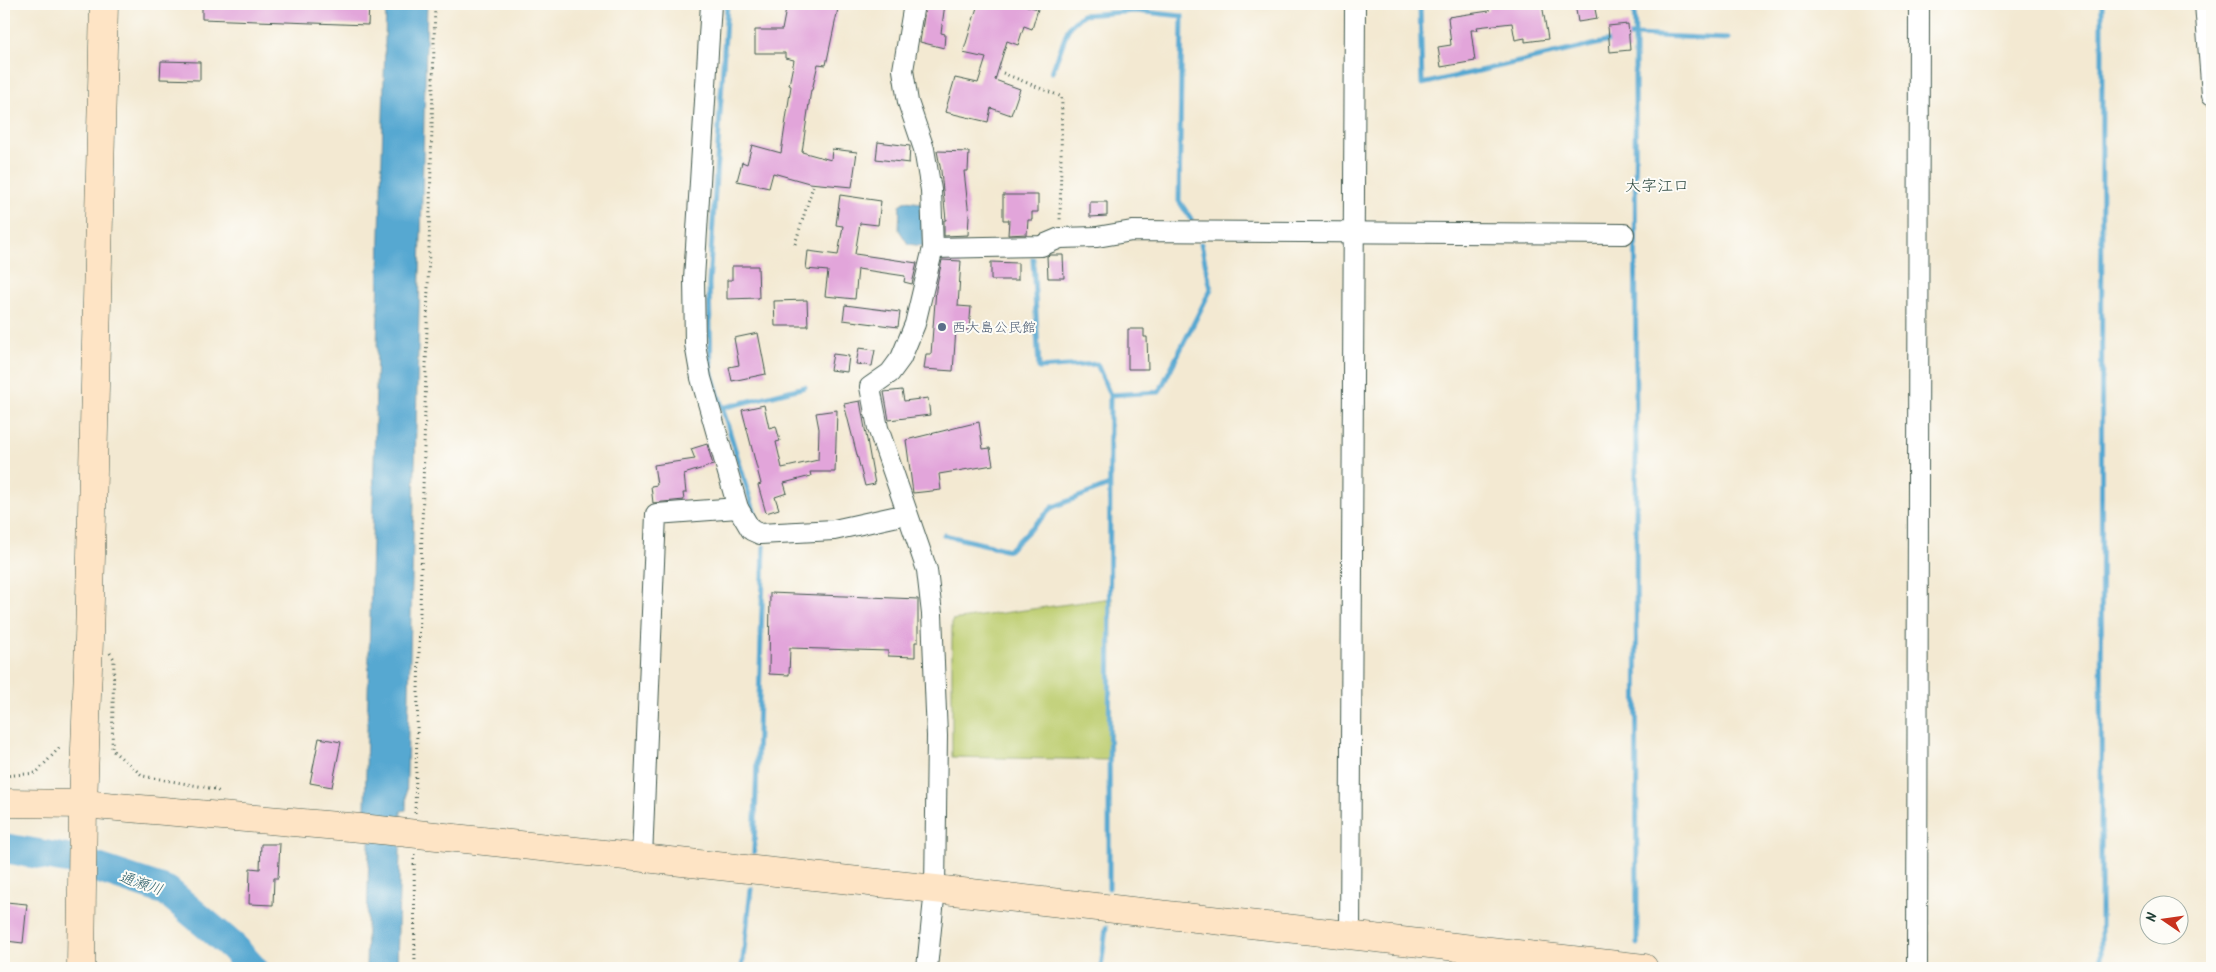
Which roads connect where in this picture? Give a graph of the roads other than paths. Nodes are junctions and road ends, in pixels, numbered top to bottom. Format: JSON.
{"nodes":[{"id":1,"x":104,"y":4,"type":"edge"},
{"id":2,"x":711,"y":4,"type":"edge"},
{"id":3,"x":914,"y":4,"type":"edge"},
{"id":4,"x":1355,"y":4,"type":"edge"},
{"id":5,"x":1919,"y":4,"type":"edge"},
{"id":6,"x":2205,"y":4,"type":"edge"},
{"id":7,"x":2212,"y":95,"type":"edge"},
{"id":8,"x":1354,"y":234,"type":"junction"},
{"id":9,"x":1624,"y":234,"type":"dead end"},
{"id":10,"x":933,"y":248,"type":"junction"},
{"id":11,"x":738,"y":508,"type":"junction"},
{"id":12,"x":907,"y":514,"type":"junction"},
{"id":13,"x":4,"y":803,"type":"edge"},
{"id":14,"x":82,"y":804,"type":"junction"},
{"id":15,"x":642,"y":858,"type":"junction"},
{"id":16,"x":935,"y":889,"type":"junction"},
{"id":17,"x":1350,"y":936,"type":"junction"},
{"id":18,"x":1537,"y":963,"type":"edge"},
{"id":19,"x":81,"y":968,"type":"edge"},
{"id":20,"x":926,"y":968,"type":"edge"},
{"id":21,"x":1644,"y":968,"type":"edge"},
{"id":22,"x":1917,"y":968,"type":"edge"}],
"edges":[{"from":1,"to":14,"type":"street"},
{"from":2,"to":11,"type":"street"},
{"from":3,"to":10,"type":"street"},
{"from":4,"to":8,"type":"street"},
{"from":5,"to":22,"type":"street"},
{"from":6,"to":7,"type":"street"},
{"from":8,"to":9,"type":"street"},
{"from":8,"to":10,"type":"street"},
{"from":8,"to":17,"type":"street"},
{"from":10,"to":12,"type":"street"},
{"from":11,"to":12,"type":"street"},
{"from":11,"to":15,"type":"street"},
{"from":12,"to":16,"type":"street"},
{"from":13,"to":14,"type":"street"},
{"from":14,"to":15,"type":"street"},
{"from":14,"to":19,"type":"street"},
{"from":15,"to":16,"type":"street"},
{"from":16,"to":17,"type":"street"},
{"from":16,"to":20,"type":"street"},
{"from":17,"to":18,"type":"street"},
{"from":18,"to":21,"type":"street"}]}
